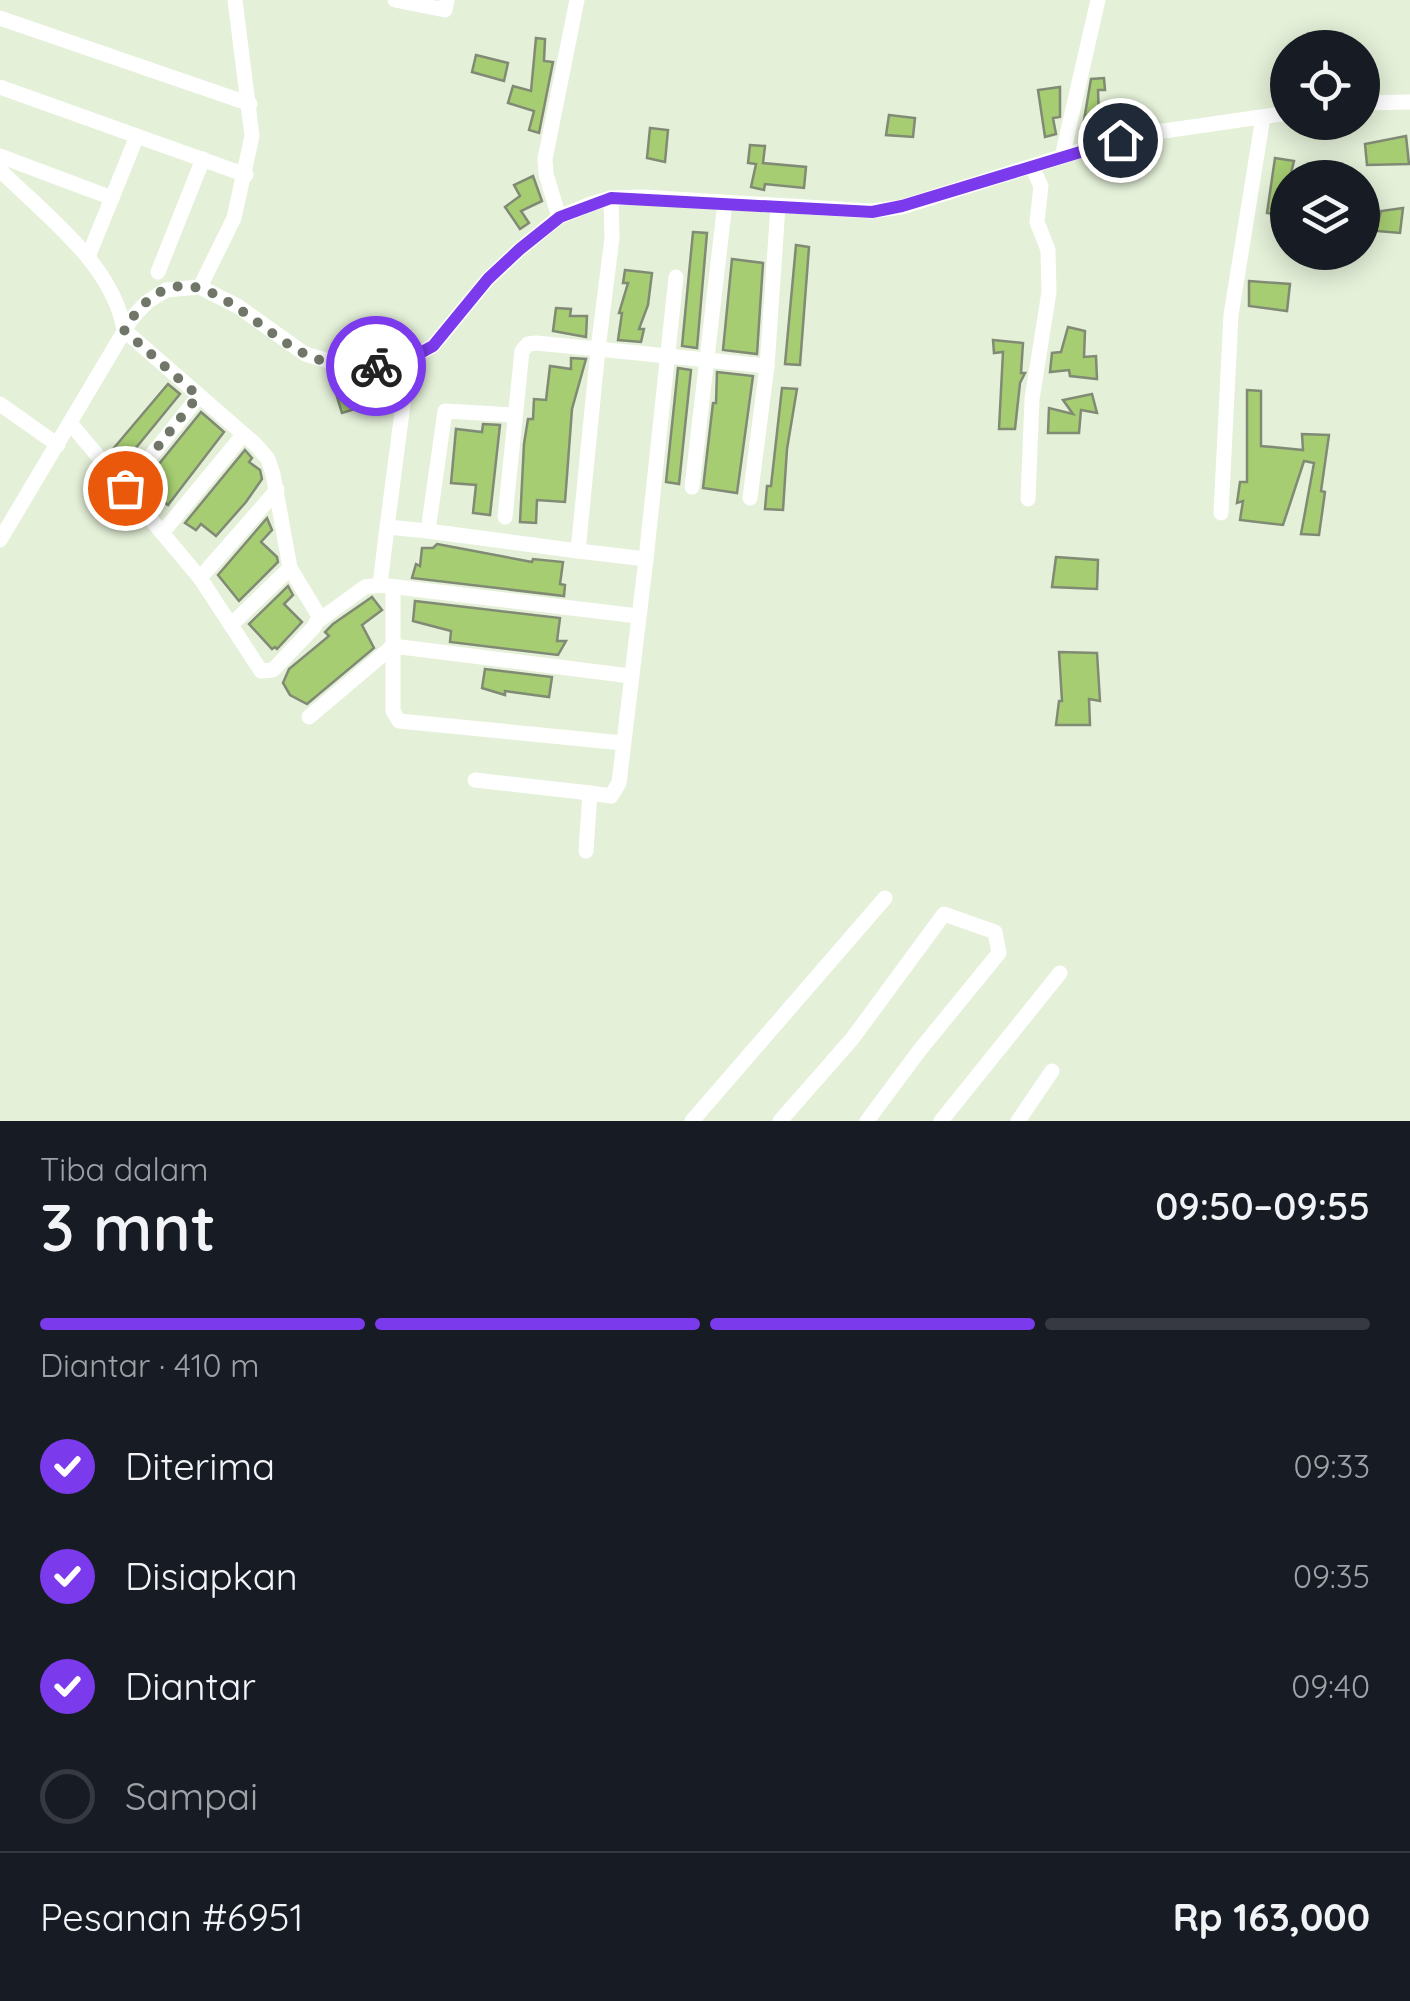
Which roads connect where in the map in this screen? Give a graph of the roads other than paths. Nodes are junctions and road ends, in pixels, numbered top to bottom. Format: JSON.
{"nodes":[{"id":1,"x":234,"y":0,"type":"edge"},
{"id":2,"x":395,"y":0,"type":"edge"},
{"id":3,"x":447,"y":0,"type":"edge"},
{"id":4,"x":577,"y":0,"type":"edge"},
{"id":5,"x":1098,"y":0,"type":"edge"},
{"id":6,"x":0,"y":18,"type":"edge"},
{"id":7,"x":0,"y":87,"type":"edge"},
{"id":8,"x":1410,"y":102,"type":"edge"},
{"id":9,"x":1380,"y":103,"type":"edge"},
{"id":10,"x":250,"y":104,"type":"junction"},
{"id":11,"x":1270,"y":115,"type":"edge"},
{"id":12,"x":1262,"y":116,"type":"junction"},
{"id":13,"x":137,"y":136,"type":"junction"},
{"id":14,"x":0,"y":156,"type":"edge"},
{"id":15,"x":1062,"y":157,"type":"junction"},
{"id":16,"x":203,"y":159,"type":"junction"},
{"id":17,"x":1032,"y":167,"type":"junction"},
{"id":18,"x":0,"y":170,"type":"edge"},
{"id":19,"x":246,"y":174,"type":"junction"},
{"id":20,"x":112,"y":198,"type":"junction"},
{"id":21,"x":611,"y":198,"type":"junction"},
{"id":22,"x":725,"y":203,"type":"junction"},
{"id":23,"x":778,"y":206,"type":"junction"},
{"id":24,"x":560,"y":217,"type":"junction"},
{"id":25,"x":88,"y":257,"type":"junction"},
{"id":26,"x":158,"y":272,"type":"dead end"},
{"id":27,"x":676,"y":276,"type":"dead end"},
{"id":28,"x":200,"y":287,"type":"junction"},
{"id":29,"x":124,"y":330,"type":"junction"},
{"id":30,"x":598,"y":349,"type":"junction"},
{"id":31,"x":669,"y":357,"type":"junction"},
{"id":32,"x":394,"y":361,"type":"junction"},
{"id":33,"x":706,"y":361,"type":"junction"},
{"id":34,"x":767,"y":366,"type":"junction"},
{"id":35,"x":198,"y":396,"type":"junction"},
{"id":36,"x":0,"y":404,"type":"edge"},
{"id":37,"x":515,"y":415,"type":"junction"},
{"id":38,"x":71,"y":424,"type":"junction"},
{"id":39,"x":243,"y":435,"type":"junction"},
{"id":40,"x":58,"y":446,"type":"junction"},
{"id":41,"x":692,"y":487,"type":"dead end"},
{"id":42,"x":125,"y":488,"type":"junction"},
{"id":43,"x":277,"y":490,"type":"junction"},
{"id":44,"x":750,"y":498,"type":"dead end"},
{"id":45,"x":1028,"y":499,"type":"dead end"},
{"id":46,"x":1222,"y":513,"type":"dead end"},
{"id":47,"x":504,"y":517,"type":"dead end"},
{"id":48,"x":387,"y":527,"type":"junction"},
{"id":49,"x":428,"y":531,"type":"junction"},
{"id":50,"x":162,"y":532,"type":"junction"},
{"id":51,"x":0,"y":540,"type":"edge"},
{"id":52,"x":578,"y":551,"type":"junction"},
{"id":53,"x":646,"y":559,"type":"junction"},
{"id":54,"x":290,"y":568,"type":"junction"},
{"id":55,"x":200,"y":578,"type":"junction"},
{"id":56,"x":387,"y":586,"type":"junction"},
{"id":57,"x":638,"y":616,"type":"junction"},
{"id":58,"x":318,"y":621,"type":"junction"},
{"id":59,"x":230,"y":625,"type":"junction"},
{"id":60,"x":393,"y":646,"type":"junction"},
{"id":61,"x":630,"y":676,"type":"junction"},
{"id":62,"x":309,"y":716,"type":"dead end"},
{"id":63,"x":624,"y":743,"type":"junction"},
{"id":64,"x":476,"y":780,"type":"dead end"},
{"id":65,"x":590,"y":793,"type":"junction"},
{"id":66,"x":586,"y":851,"type":"dead end"},
{"id":67,"x":886,"y":898,"type":"dead end"},
{"id":68,"x":1060,"y":972,"type":"dead end"},
{"id":69,"x":1052,"y":1071,"type":"dead end"},
{"id":70,"x":692,"y":1121,"type":"edge"},
{"id":71,"x":780,"y":1121,"type":"edge"},
{"id":72,"x":867,"y":1121,"type":"edge"},
{"id":73,"x":941,"y":1121,"type":"edge"},
{"id":74,"x":1018,"y":1121,"type":"edge"}],
"edges":[{"from":1,"to":10,"type":"street"},
{"from":2,"to":3,"type":"street"},
{"from":4,"to":24,"type":"street"},
{"from":5,"to":15,"type":"street"},
{"from":6,"to":10,"type":"street"},
{"from":7,"to":13,"type":"street"},
{"from":8,"to":9,"type":"street"},
{"from":10,"to":19,"type":"street"},
{"from":11,"to":12,"type":"street"},
{"from":12,"to":15,"type":"street"},
{"from":12,"to":46,"type":"street"},
{"from":13,"to":16,"type":"street"},
{"from":13,"to":20,"type":"street"},
{"from":14,"to":20,"type":"street"},
{"from":15,"to":17,"type":"street"},
{"from":16,"to":19,"type":"street"},
{"from":16,"to":26,"type":"street"},
{"from":17,"to":23,"type":"street"},
{"from":17,"to":45,"type":"street"},
{"from":18,"to":25,"type":"street"},
{"from":19,"to":28,"type":"street"},
{"from":20,"to":25,"type":"street"},
{"from":21,"to":22,"type":"street"},
{"from":21,"to":24,"type":"street"},
{"from":21,"to":30,"type":"street"},
{"from":22,"to":23,"type":"street"},
{"from":22,"to":33,"type":"street"},
{"from":23,"to":34,"type":"street"},
{"from":24,"to":32,"type":"street"},
{"from":25,"to":29,"type":"street"},
{"from":27,"to":31,"type":"street"},
{"from":28,"to":29,"type":"street"},
{"from":28,"to":32,"type":"street"},
{"from":29,"to":35,"type":"street"},
{"from":29,"to":38,"type":"street"},
{"from":30,"to":31,"type":"street"},
{"from":30,"to":37,"type":"street"},
{"from":30,"to":52,"type":"street"},
{"from":31,"to":33,"type":"street"},
{"from":31,"to":53,"type":"street"},
{"from":32,"to":48,"type":"street"},
{"from":33,"to":34,"type":"street"},
{"from":33,"to":41,"type":"street"},
{"from":34,"to":44,"type":"street"},
{"from":35,"to":39,"type":"street"},
{"from":35,"to":42,"type":"street"},
{"from":36,"to":40,"type":"street"},
{"from":37,"to":47,"type":"street"},
{"from":37,"to":49,"type":"street"},
{"from":38,"to":40,"type":"street"},
{"from":38,"to":42,"type":"street"},
{"from":39,"to":43,"type":"street"},
{"from":39,"to":50,"type":"street"},
{"from":40,"to":51,"type":"street"},
{"from":42,"to":50,"type":"street"},
{"from":43,"to":54,"type":"street"},
{"from":43,"to":55,"type":"street"},
{"from":48,"to":49,"type":"street"},
{"from":48,"to":56,"type":"street"},
{"from":49,"to":52,"type":"street"},
{"from":50,"to":55,"type":"street"},
{"from":52,"to":53,"type":"street"},
{"from":53,"to":57,"type":"street"},
{"from":54,"to":58,"type":"street"},
{"from":54,"to":59,"type":"street"},
{"from":55,"to":59,"type":"street"},
{"from":56,"to":57,"type":"street"},
{"from":56,"to":58,"type":"street"},
{"from":56,"to":60,"type":"street"},
{"from":57,"to":61,"type":"street"},
{"from":58,"to":59,"type":"street"},
{"from":60,"to":61,"type":"street"},
{"from":60,"to":62,"type":"street"},
{"from":60,"to":63,"type":"street"},
{"from":61,"to":63,"type":"street"},
{"from":63,"to":65,"type":"street"},
{"from":64,"to":65,"type":"street"},
{"from":65,"to":66,"type":"street"},
{"from":67,"to":70,"type":"street"},
{"from":68,"to":73,"type":"street"},
{"from":69,"to":74,"type":"street"},
{"from":71,"to":72,"type":"street"}]}
